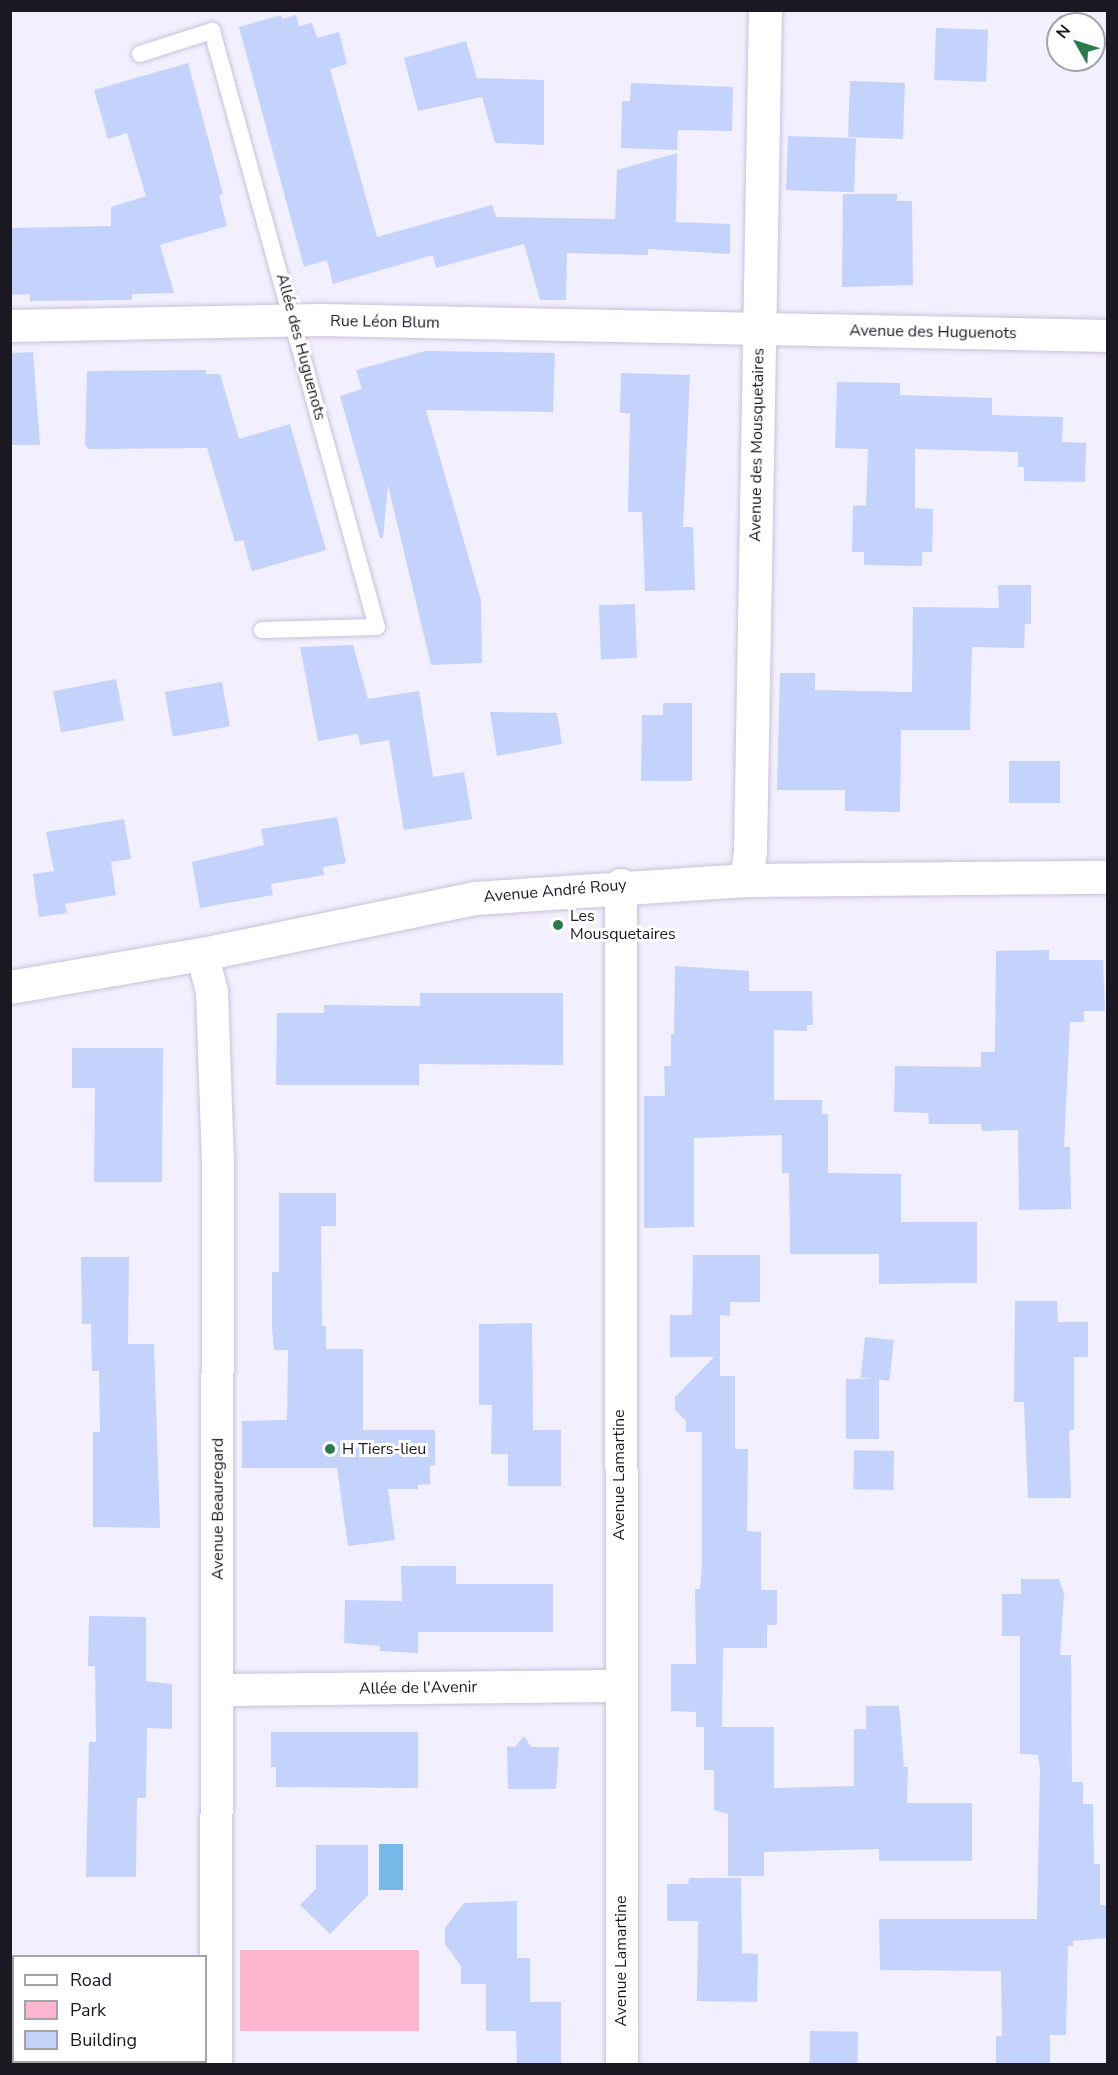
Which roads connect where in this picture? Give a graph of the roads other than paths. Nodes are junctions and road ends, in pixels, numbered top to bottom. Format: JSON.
{"nodes":[{"id":1,"x":765,"y":10,"type":"edge"},
{"id":2,"x":140,"y":54,"type":"dead end"},
{"id":3,"x":295,"y":320,"type":"junction"},
{"id":4,"x":10,"y":326,"type":"edge"},
{"id":5,"x":759,"y":329,"type":"junction"},
{"id":6,"x":1107,"y":336,"type":"edge"},
{"id":7,"x":262,"y":630,"type":"dead end"},
{"id":8,"x":1107,"y":877,"type":"edge"},
{"id":9,"x":746,"y":880,"type":"junction"},
{"id":10,"x":621,"y":885,"type":"junction"},
{"id":11,"x":202,"y":954,"type":"junction"},
{"id":12,"x":10,"y":987,"type":"edge"},
{"id":13,"x":619,"y":1686,"type":"junction"},
{"id":14,"x":218,"y":1690,"type":"junction"},
{"id":15,"x":216,"y":2064,"type":"edge"},
{"id":16,"x":622,"y":2064,"type":"edge"}],
"edges":[{"from":1,"to":5,"type":"main road","name":"Avenue des Mousquetaires"},
{"from":2,"to":3,"type":"lane","name":"Allée des Huguenots"},
{"from":3,"to":4,"type":"street","name":"Rue Léon Blum"},
{"from":3,"to":5,"type":"street","name":"Rue Léon Blum"},
{"from":3,"to":7,"type":"lane","name":"Allée des Huguenots"},
{"from":5,"to":6,"type":"street","name":"Avenue des Huguenots"},
{"from":5,"to":9,"type":"main road","name":"Avenue des Mousquetaires"},
{"from":8,"to":9,"type":"main road","name":"Avenue André Rouy"},
{"from":9,"to":10,"type":"main road","name":"Avenue André Rouy"},
{"from":10,"to":11,"type":"main road","name":"Avenue André Rouy"},
{"from":10,"to":13,"type":"street","name":"Avenue Lamartine"},
{"from":11,"to":12,"type":"main road","name":"Avenue André Rouy"},
{"from":11,"to":14,"type":"street","name":"Avenue Beauregard"},
{"from":13,"to":14,"type":"street","name":"Allée de l'Avenir"},
{"from":13,"to":16,"type":"street","name":"Avenue Lamartine"},
{"from":14,"to":15,"type":"street","name":"Avenue Beauregard"}]}
